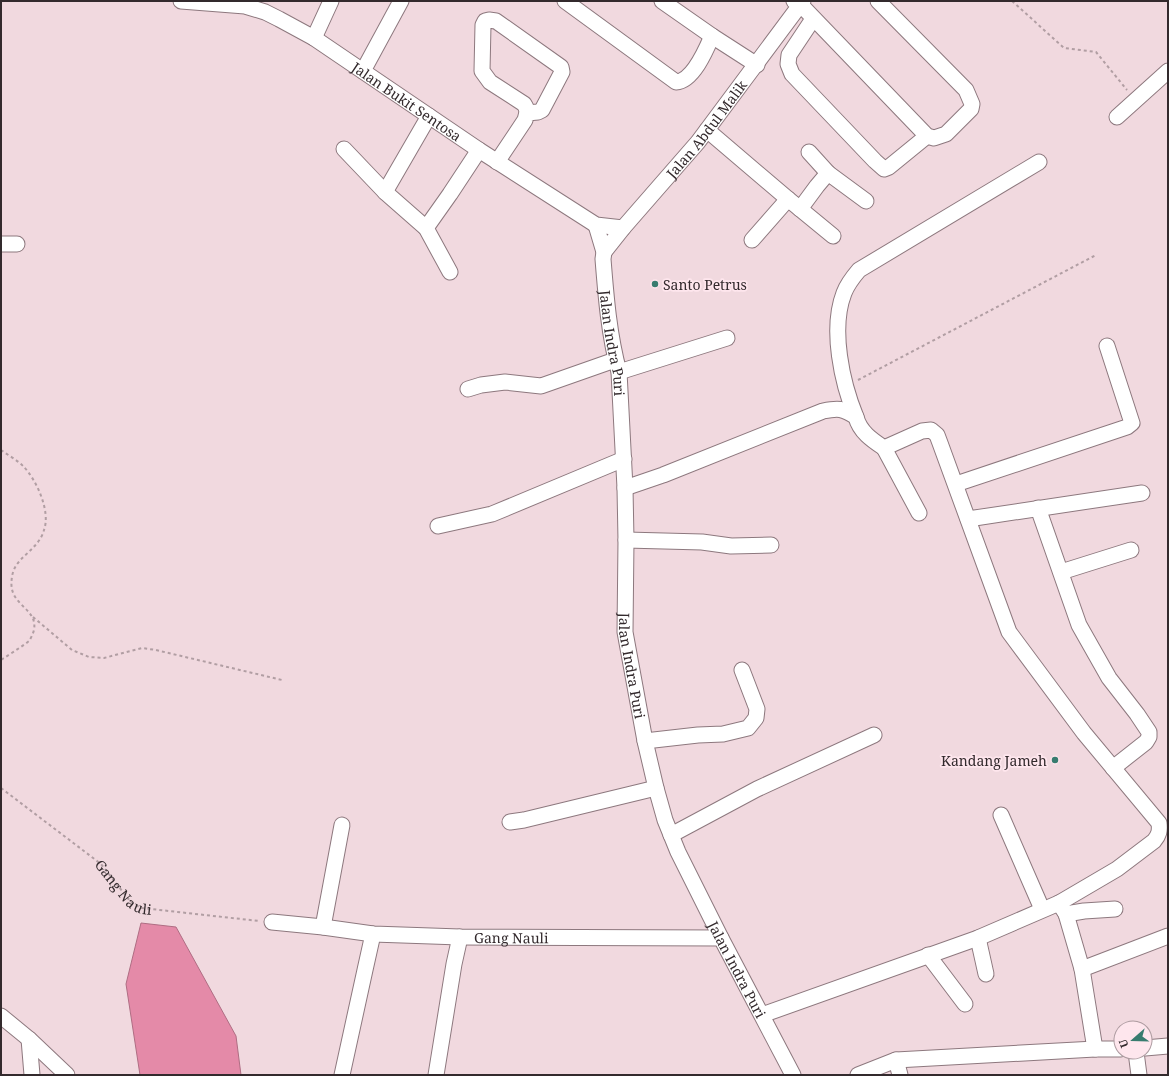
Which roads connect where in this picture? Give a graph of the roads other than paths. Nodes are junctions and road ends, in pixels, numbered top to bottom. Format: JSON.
{"nodes":[{"id":1,"x":181,"y":1,"type":"edge"},
{"id":2,"x":332,"y":1,"type":"edge"},
{"id":3,"x":401,"y":1,"type":"edge"},
{"id":4,"x":564,"y":1,"type":"edge"},
{"id":5,"x":662,"y":1,"type":"edge"},
{"id":6,"x":878,"y":1,"type":"edge"},
{"id":7,"x":800,"y":2,"type":"edge"},
{"id":8,"x":245,"y":4,"type":"edge"},
{"id":9,"x":813,"y":19,"type":"junction"},
{"id":10,"x":712,"y":36,"type":"junction"},
{"id":11,"x":314,"y":38,"type":"junction"},
{"id":12,"x":757,"y":65,"type":"junction"},
{"id":13,"x":363,"y":71,"type":"junction"},
{"id":14,"x":1168,"y":71,"type":"edge"},
{"id":15,"x":527,"y":113,"type":"junction"},
{"id":16,"x":429,"y":116,"type":"junction"},
{"id":17,"x":1117,"y":117,"type":"dead end"},
{"id":18,"x":707,"y":130,"type":"junction"},
{"id":19,"x":927,"y":136,"type":"junction"},
{"id":20,"x":344,"y":149,"type":"dead end"},
{"id":21,"x":479,"y":150,"type":"junction"},
{"id":22,"x":809,"y":152,"type":"dead end"},
{"id":23,"x":497,"y":162,"type":"junction"},
{"id":24,"x":1039,"y":162,"type":"dead end"},
{"id":25,"x":828,"y":173,"type":"junction"},
{"id":26,"x":385,"y":192,"type":"junction"},
{"id":27,"x":788,"y":199,"type":"junction"},
{"id":28,"x":866,"y":201,"type":"dead end"},
{"id":29,"x":800,"y":209,"type":"junction"},
{"id":30,"x":596,"y":225,"type":"junction"},
{"id":31,"x":426,"y":228,"type":"junction"},
{"id":32,"x":622,"y":228,"type":"junction"},
{"id":33,"x":833,"y":236,"type":"dead end"},
{"id":34,"x":752,"y":240,"type":"dead end"},
{"id":35,"x":1,"y":244,"type":"edge"},
{"id":36,"x":17,"y":244,"type":"dead end"},
{"id":37,"x":604,"y":252,"type":"junction"},
{"id":38,"x":450,"y":272,"type":"dead end"},
{"id":39,"x":727,"y":338,"type":"dead end"},
{"id":40,"x":1107,"y":346,"type":"dead end"},
{"id":41,"x":617,"y":366,"type":"junction"},
{"id":42,"x":468,"y":389,"type":"dead end"},
{"id":43,"x":856,"y":417,"type":"junction"},
{"id":44,"x":884,"y":448,"type":"junction"},
{"id":45,"x":624,"y":458,"type":"junction"},
{"id":46,"x":956,"y":484,"type":"junction"},
{"id":47,"x":625,"y":488,"type":"junction"},
{"id":48,"x":1142,"y":493,"type":"dead end"},
{"id":49,"x":1038,"y":508,"type":"junction"},
{"id":50,"x":919,"y":513,"type":"dead end"},
{"id":51,"x":968,"y":519,"type":"junction"},
{"id":52,"x":438,"y":526,"type":"dead end"},
{"id":53,"x":626,"y":540,"type":"junction"},
{"id":54,"x":771,"y":545,"type":"dead end"},
{"id":55,"x":1130,"y":550,"type":"dead end"},
{"id":56,"x":1061,"y":572,"type":"junction"},
{"id":57,"x":742,"y":670,"type":"dead end"},
{"id":58,"x":874,"y":735,"type":"dead end"},
{"id":59,"x":645,"y":742,"type":"junction"},
{"id":60,"x":1113,"y":768,"type":"junction"},
{"id":61,"x":656,"y":788,"type":"junction"},
{"id":62,"x":1001,"y":815,"type":"dead end"},
{"id":63,"x":1163,"y":820,"type":"edge"},
{"id":64,"x":510,"y":822,"type":"dead end"},
{"id":65,"x":342,"y":825,"type":"dead end"},
{"id":66,"x":671,"y":835,"type":"junction"},
{"id":67,"x":1062,"y":908,"type":"junction"},
{"id":68,"x":1042,"y":909,"type":"junction"},
{"id":69,"x":1115,"y":910,"type":"dead end"},
{"id":70,"x":272,"y":922,"type":"road end"},
{"id":71,"x":323,"y":927,"type":"junction"},
{"id":72,"x":373,"y":934,"type":"junction"},
{"id":73,"x":1168,"y":936,"type":"edge"},
{"id":74,"x":460,"y":937,"type":"junction"},
{"id":75,"x":721,"y":938,"type":"junction"},
{"id":76,"x":978,"y":938,"type":"junction"},
{"id":77,"x":928,"y":955,"type":"junction"},
{"id":78,"x":1082,"y":969,"type":"junction"},
{"id":79,"x":986,"y":974,"type":"dead end"},
{"id":80,"x":965,"y":1004,"type":"dead end"},
{"id":81,"x":762,"y":1015,"type":"junction"},
{"id":82,"x":1,"y":1016,"type":"edge"},
{"id":83,"x":29,"y":1039,"type":"junction"},
{"id":84,"x":1168,"y":1046,"type":"edge"},
{"id":85,"x":1153,"y":1047,"type":"edge"},
{"id":86,"x":1095,"y":1049,"type":"junction"},
{"id":87,"x":1113,"y":1049,"type":"edge"},
{"id":88,"x":896,"y":1060,"type":"junction"},
{"id":89,"x":1137,"y":1060,"type":"edge"},
{"id":90,"x":32,"y":1075,"type":"edge"},
{"id":91,"x":67,"y":1075,"type":"edge"},
{"id":92,"x":342,"y":1075,"type":"edge"},
{"id":93,"x":436,"y":1075,"type":"edge"},
{"id":94,"x":793,"y":1075,"type":"edge"},
{"id":95,"x":858,"y":1075,"type":"edge"},
{"id":96,"x":900,"y":1075,"type":"edge"},
{"id":97,"x":1139,"y":1075,"type":"edge"}],
"edges":[{"from":1,"to":8,"type":"street","name":"Jalan Bukit Sentosa"},
{"from":2,"to":11,"type":"street"},
{"from":3,"to":13,"type":"street"},
{"from":4,"to":10,"type":"street"},
{"from":5,"to":10,"type":"street"},
{"from":6,"to":19,"type":"street"},
{"from":7,"to":9,"type":"street"},
{"from":7,"to":12,"type":"street","name":"Jalan Abdul Malik"},
{"from":8,"to":11,"type":"street","name":"Jalan Bukit Sentosa"},
{"from":9,"to":19,"type":"street"},
{"from":9,"to":19,"type":"street"},
{"from":10,"to":12,"type":"street"},
{"from":11,"to":13,"type":"street","name":"Jalan Bukit Sentosa"},
{"from":12,"to":18,"type":"street","name":"Jalan Abdul Malik"},
{"from":13,"to":16,"type":"street","name":"Jalan Bukit Sentosa"},
{"from":14,"to":17,"type":"street"},
{"from":15,"to":15,"type":"street"},
{"from":15,"to":23,"type":"street"},
{"from":16,"to":21,"type":"street","name":"Jalan Bukit Sentosa"},
{"from":16,"to":26,"type":"street"},
{"from":18,"to":27,"type":"street"},
{"from":18,"to":32,"type":"street","name":"Jalan Abdul Malik"},
{"from":20,"to":26,"type":"street"},
{"from":21,"to":23,"type":"street","name":"Jalan Bukit Sentosa"},
{"from":21,"to":31,"type":"street"},
{"from":22,"to":25,"type":"street"},
{"from":23,"to":30,"type":"street","name":"Jalan Bukit Sentosa"},
{"from":24,"to":43,"type":"street"},
{"from":25,"to":28,"type":"street"},
{"from":25,"to":29,"type":"street"},
{"from":26,"to":31,"type":"street"},
{"from":27,"to":29,"type":"street"},
{"from":27,"to":34,"type":"street"},
{"from":29,"to":33,"type":"street"},
{"from":30,"to":32,"type":"street","name":"Jalan Bukit Sentosa"},
{"from":30,"to":37,"type":"street","name":"Jalan Indra Puri"},
{"from":31,"to":38,"type":"street"},
{"from":32,"to":37,"type":"street","name":"Jalan Abdul Malik"},
{"from":35,"to":36,"type":"street"},
{"from":37,"to":41,"type":"street","name":"Jalan Indra Puri"},
{"from":39,"to":41,"type":"street"},
{"from":40,"to":46,"type":"street"},
{"from":41,"to":42,"type":"street"},
{"from":41,"to":45,"type":"street","name":"Jalan Indra Puri"},
{"from":43,"to":44,"type":"street"},
{"from":43,"to":47,"type":"street"},
{"from":44,"to":46,"type":"street"},
{"from":44,"to":50,"type":"street"},
{"from":45,"to":47,"type":"street","name":"Jalan Indra Puri"},
{"from":45,"to":52,"type":"street"},
{"from":46,"to":51,"type":"street"},
{"from":47,"to":53,"type":"street","name":"Jalan Indra Puri"},
{"from":48,"to":49,"type":"street"},
{"from":49,"to":51,"type":"street"},
{"from":49,"to":56,"type":"street"},
{"from":51,"to":60,"type":"street"},
{"from":53,"to":54,"type":"street"},
{"from":53,"to":59,"type":"street","name":"Jalan Indra Puri"},
{"from":55,"to":56,"type":"street"},
{"from":56,"to":60,"type":"street"},
{"from":57,"to":59,"type":"street"},
{"from":58,"to":66,"type":"street"},
{"from":59,"to":61,"type":"street","name":"Jalan Indra Puri"},
{"from":60,"to":63,"type":"street"},
{"from":61,"to":64,"type":"street"},
{"from":61,"to":66,"type":"street","name":"Jalan Indra Puri"},
{"from":62,"to":68,"type":"street"},
{"from":63,"to":67,"type":"street"},
{"from":65,"to":71,"type":"street"},
{"from":66,"to":75,"type":"street","name":"Jalan Indra Puri"},
{"from":67,"to":68,"type":"street"},
{"from":67,"to":69,"type":"street"},
{"from":67,"to":78,"type":"street"},
{"from":68,"to":76,"type":"street"},
{"from":70,"to":71,"type":"street","name":"Gang Nauli"},
{"from":71,"to":72,"type":"street","name":"Gang Nauli"},
{"from":72,"to":74,"type":"street","name":"Gang Nauli"},
{"from":72,"to":92,"type":"street"},
{"from":73,"to":78,"type":"street"},
{"from":74,"to":75,"type":"street","name":"Gang Nauli"},
{"from":74,"to":93,"type":"street"},
{"from":75,"to":81,"type":"street","name":"Jalan Indra Puri"},
{"from":76,"to":77,"type":"street"},
{"from":76,"to":79,"type":"street"},
{"from":77,"to":80,"type":"street"},
{"from":77,"to":81,"type":"street"},
{"from":78,"to":86,"type":"street"},
{"from":81,"to":94,"type":"street","name":"Jalan Indra Puri"},
{"from":82,"to":83,"type":"street"},
{"from":83,"to":90,"type":"street"},
{"from":83,"to":91,"type":"street"},
{"from":84,"to":85,"type":"street"},
{"from":86,"to":87,"type":"street"},
{"from":86,"to":88,"type":"street"},
{"from":88,"to":95,"type":"street"},
{"from":88,"to":96,"type":"street"},
{"from":89,"to":97,"type":"street"}]}
